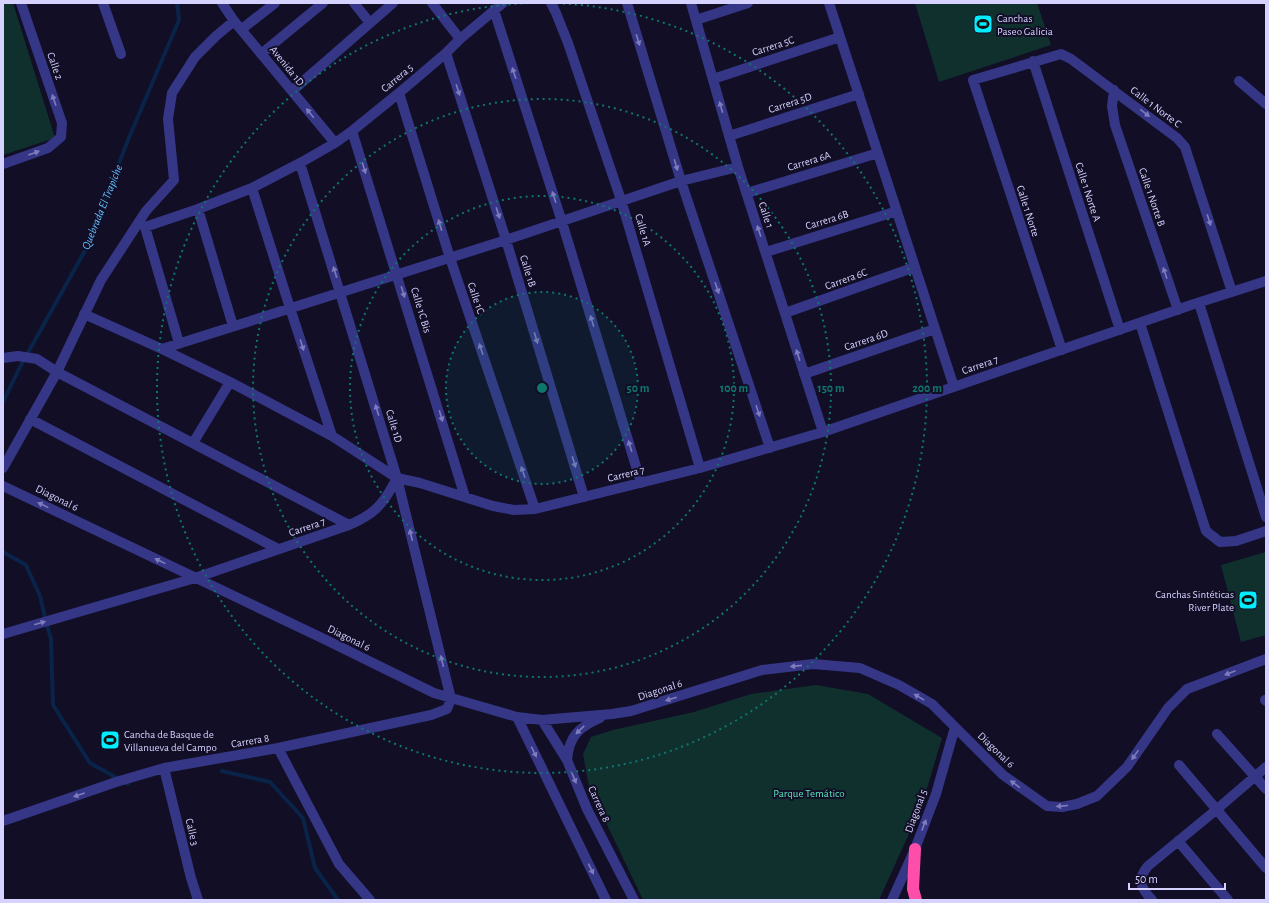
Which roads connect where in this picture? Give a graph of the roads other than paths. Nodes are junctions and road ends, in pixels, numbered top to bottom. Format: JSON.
{"nodes":[{"id":1,"x":21,"y":3,"type":"edge"},
{"id":2,"x":103,"y":3,"type":"edge"},
{"id":3,"x":222,"y":3,"type":"edge"},
{"id":4,"x":275,"y":3,"type":"edge"},
{"id":5,"x":323,"y":3,"type":"edge"},
{"id":6,"x":354,"y":3,"type":"edge"},
{"id":7,"x":393,"y":3,"type":"edge"},
{"id":8,"x":432,"y":3,"type":"edge"},
{"id":9,"x":503,"y":3,"type":"edge"},
{"id":10,"x":551,"y":3,"type":"edge"},
{"id":11,"x":627,"y":3,"type":"edge"},
{"id":12,"x":691,"y":3,"type":"edge"},
{"id":13,"x":748,"y":3,"type":"edge"},
{"id":14,"x":829,"y":3,"type":"edge"},
{"id":15,"x":494,"y":10,"type":"junction"},
{"id":16,"x":234,"y":20,"type":"junction"},
{"id":17,"x":696,"y":20,"type":"junction"},
{"id":18,"x":370,"y":23,"type":"junction"},
{"id":19,"x":242,"y":29,"type":"junction"},
{"id":20,"x":840,"y":37,"type":"junction"},
{"id":21,"x":460,"y":39,"type":"junction"},
{"id":22,"x":446,"y":53,"type":"junction"},
{"id":23,"x":121,"y":54,"type":"dead end"},
{"id":24,"x":261,"y":54,"type":"junction"},
{"id":25,"x":1033,"y":61,"type":"junction"},
{"id":26,"x":713,"y":79,"type":"junction"},
{"id":27,"x":973,"y":80,"type":"joint"},
{"id":28,"x":1239,"y":81,"type":"dead end"},
{"id":29,"x":1114,"y":90,"type":"junction"},
{"id":30,"x":292,"y":91,"type":"junction"},
{"id":31,"x":399,"y":93,"type":"junction"},
{"id":32,"x":859,"y":94,"type":"junction"},
{"id":33,"x":1266,"y":104,"type":"edge"},
{"id":34,"x":352,"y":131,"type":"junction"},
{"id":35,"x":729,"y":136,"type":"junction"},
{"id":36,"x":335,"y":143,"type":"junction"},
{"id":37,"x":878,"y":153,"type":"junction"},
{"id":38,"x":300,"y":163,"type":"junction"},
{"id":39,"x":3,"y":164,"type":"edge"},
{"id":40,"x":738,"y":167,"type":"junction"},
{"id":41,"x":681,"y":180,"type":"junction"},
{"id":42,"x":252,"y":188,"type":"junction"},
{"id":43,"x":747,"y":192,"type":"junction"},
{"id":44,"x":621,"y":200,"type":"junction"},
{"id":45,"x":198,"y":209,"type":"junction"},
{"id":46,"x":897,"y":211,"type":"junction"},
{"id":47,"x":562,"y":222,"type":"junction"},
{"id":48,"x":506,"y":240,"type":"junction"},
{"id":49,"x":766,"y":252,"type":"junction"},
{"id":50,"x":450,"y":258,"type":"junction"},
{"id":51,"x":915,"y":267,"type":"junction"},
{"id":52,"x":397,"y":274,"type":"junction"},
{"id":53,"x":1266,"y":282,"type":"edge"},
{"id":54,"x":341,"y":292,"type":"junction"},
{"id":55,"x":1232,"y":292,"type":"junction"},
{"id":56,"x":1199,"y":302,"type":"junction"},
{"id":57,"x":290,"y":308,"type":"junction"},
{"id":58,"x":1178,"y":310,"type":"junction"},
{"id":59,"x":785,"y":313,"type":"junction"},
{"id":60,"x":84,"y":314,"type":"junction"},
{"id":61,"x":1140,"y":323,"type":"junction"},
{"id":62,"x":233,"y":326,"type":"junction"},
{"id":63,"x":935,"y":329,"type":"junction"},
{"id":64,"x":1120,"y":330,"type":"junction"},
{"id":65,"x":179,"y":343,"type":"junction"},
{"id":66,"x":162,"y":349,"type":"junction"},
{"id":67,"x":1062,"y":350,"type":"junction"},
{"id":68,"x":3,"y":358,"type":"edge"},
{"id":69,"x":57,"y":372,"type":"junction"},
{"id":70,"x":804,"y":374,"type":"junction"},
{"id":71,"x":230,"y":382,"type":"junction"},
{"id":72,"x":954,"y":387,"type":"junction"},
{"id":73,"x":30,"y":419,"type":"junction"},
{"id":74,"x":823,"y":432,"type":"junction"},
{"id":75,"x":332,"y":436,"type":"junction"},
{"id":76,"x":193,"y":443,"type":"junction"},
{"id":77,"x":770,"y":448,"type":"junction"},
{"id":78,"x":3,"y":468,"type":"edge"},
{"id":79,"x":700,"y":468,"type":"junction"},
{"id":80,"x":397,"y":478,"type":"junction"},
{"id":81,"x":641,"y":483,"type":"junction"},
{"id":82,"x":3,"y":486,"type":"edge"},
{"id":83,"x":465,"y":497,"type":"junction"},
{"id":84,"x":584,"y":497,"type":"junction"},
{"id":85,"x":535,"y":509,"type":"junction"},
{"id":86,"x":1266,"y":517,"type":"edge"},
{"id":87,"x":349,"y":525,"type":"junction"},
{"id":88,"x":1266,"y":531,"type":"edge"},
{"id":89,"x":278,"y":549,"type":"junction"},
{"id":90,"x":195,"y":578,"type":"junction"},
{"id":91,"x":3,"y":634,"type":"edge"},
{"id":92,"x":1266,"y":659,"type":"edge"},
{"id":93,"x":451,"y":699,"type":"junction"},
{"id":94,"x":609,"y":714,"type":"junction"},
{"id":95,"x":517,"y":717,"type":"junction"},
{"id":96,"x":542,"y":720,"type":"junction"},
{"id":97,"x":955,"y":727,"type":"junction"},
{"id":98,"x":1217,"y":734,"type":"dead end"},
{"id":99,"x":278,"y":748,"type":"junction"},
{"id":100,"x":567,"y":760,"type":"junction"},
{"id":101,"x":1179,"y":766,"type":"dead end"},
{"id":102,"x":1266,"y":767,"type":"edge"},
{"id":103,"x":164,"y":768,"type":"junction"},
{"id":104,"x":1255,"y":776,"type":"junction"},
{"id":105,"x":1266,"y":789,"type":"edge"},
{"id":106,"x":1216,"y":810,"type":"junction"},
{"id":107,"x":3,"y":821,"type":"edge"},
{"id":108,"x":1178,"y":841,"type":"junction"},
{"id":109,"x":915,"y":849,"type":"junction"},
{"id":110,"x":1266,"y":868,"type":"edge"},
{"id":111,"x":198,"y":900,"type":"edge"},
{"id":112,"x":370,"y":900,"type":"edge"},
{"id":113,"x":606,"y":900,"type":"edge"},
{"id":114,"x":634,"y":900,"type":"edge"},
{"id":115,"x":892,"y":900,"type":"edge"},
{"id":116,"x":916,"y":900,"type":"edge"},
{"id":117,"x":1152,"y":900,"type":"edge"},
{"id":118,"x":1228,"y":900,"type":"edge"}],
"edges":[{"from":39,"to":1,"type":"street","name":"Calle 2","one_way":true},
{"from":2,"to":23,"type":"street"},
{"from":3,"to":16,"type":"street","name":"Avenida 1D"},
{"from":4,"to":19,"type":"street"},
{"from":5,"to":24,"type":"street"},
{"from":6,"to":18,"type":"street"},
{"from":7,"to":18,"type":"street"},
{"from":8,"to":21,"type":"street"},
{"from":9,"to":15,"type":"street","name":"Carrera 5"},
{"from":10,"to":44,"type":"street","name":"Calle 1A"},
{"from":11,"to":41,"type":"street","one_way":true},
{"from":12,"to":17,"type":"street","name":"Calle 1"},
{"from":13,"to":17,"type":"street"},
{"from":14,"to":20,"type":"street"},
{"from":15,"to":21,"type":"street","name":"Carrera 5"},
{"from":47,"to":15,"type":"street","one_way":true},
{"from":16,"to":19,"type":"street","name":"Avenida 1D"},
{"from":16,"to":60,"type":"street"},
{"from":17,"to":26,"type":"street","name":"Calle 1"},
{"from":18,"to":30,"type":"street"},
{"from":19,"to":24,"type":"street","name":"Avenida 1D"},
{"from":20,"to":26,"type":"street","name":"Carrera 5C"},
{"from":20,"to":32,"type":"street"},
{"from":21,"to":22,"type":"street","name":"Carrera 5"},
{"from":22,"to":31,"type":"street","name":"Carrera 5"},
{"from":22,"to":48,"type":"street","name":"Calle 1B","one_way":true},
{"from":24,"to":30,"type":"street","name":"Avenida 1D"},
{"from":25,"to":27,"type":"street","name":"Calle 1 Norte C"},
{"from":25,"to":29,"type":"street","name":"Calle 1 Norte C"},
{"from":25,"to":64,"type":"street","name":"Calle 1 Norte A"},
{"from":35,"to":26,"type":"street","name":"Calle 1","one_way":true},
{"from":27,"to":67,"type":"street","name":"Calle 1 Norte"},
{"from":28,"to":33,"type":"street"},
{"from":29,"to":55,"type":"street","name":"Calle 1 Norte C","one_way":true},
{"from":58,"to":29,"type":"street","name":"Calle 1 Norte B","one_way":true},
{"from":36,"to":30,"type":"street","name":"Avenida 1D","one_way":true},
{"from":31,"to":34,"type":"street","name":"Carrera 5"},
{"from":50,"to":31,"type":"street","name":"Calle 1C","one_way":true},
{"from":32,"to":35,"type":"street","name":"Carrera 5D"},
{"from":32,"to":37,"type":"street"},
{"from":34,"to":36,"type":"street","name":"Carrera 5"},
{"from":34,"to":52,"type":"street","name":"Calle 1C Bis","one_way":true},
{"from":35,"to":40,"type":"street","name":"Calle 1"},
{"from":36,"to":38,"type":"street","name":"Carrera 5"},
{"from":37,"to":43,"type":"street","name":"Carrera 6A"},
{"from":37,"to":46,"type":"street"},
{"from":38,"to":42,"type":"street","name":"Carrera 5"},
{"from":54,"to":38,"type":"street","name":"Calle 1D","one_way":true},
{"from":40,"to":41,"type":"street"},
{"from":40,"to":43,"type":"street","name":"Calle 1"},
{"from":41,"to":44,"type":"street"},
{"from":41,"to":77,"type":"street","one_way":true},
{"from":42,"to":45,"type":"street","name":"Carrera 5"},
{"from":42,"to":57,"type":"street"},
{"from":49,"to":43,"type":"street","name":"Calle 1","one_way":true},
{"from":44,"to":47,"type":"street"},
{"from":44,"to":79,"type":"street","name":"Calle 1A"},
{"from":45,"to":62,"type":"street"},
{"from":45,"to":65,"type":"street","name":"Carrera 5"},
{"from":46,"to":49,"type":"street","name":"Carrera 6B"},
{"from":46,"to":51,"type":"street"},
{"from":47,"to":48,"type":"street"},
{"from":81,"to":47,"type":"street","one_way":true},
{"from":48,"to":50,"type":"street"},
{"from":48,"to":84,"type":"street","name":"Calle 1B","one_way":true},
{"from":49,"to":59,"type":"street","name":"Calle 1"},
{"from":50,"to":52,"type":"street"},
{"from":85,"to":50,"type":"street","name":"Calle 1C","one_way":true},
{"from":51,"to":59,"type":"street","name":"Carrera 6C"},
{"from":51,"to":63,"type":"street"},
{"from":52,"to":54,"type":"street"},
{"from":52,"to":83,"type":"street","name":"Calle 1C Bis","one_way":true},
{"from":53,"to":55,"type":"street","name":"Carrera 7"},
{"from":54,"to":57,"type":"street"},
{"from":80,"to":54,"type":"street","name":"Calle 1D","one_way":true},
{"from":55,"to":56,"type":"street","name":"Carrera 7"},
{"from":56,"to":58,"type":"street","name":"Carrera 7"},
{"from":56,"to":86,"type":"street"},
{"from":57,"to":62,"type":"street"},
{"from":57,"to":75,"type":"street","one_way":true},
{"from":58,"to":61,"type":"street","name":"Carrera 7"},
{"from":70,"to":59,"type":"street","name":"Calle 1","one_way":true},
{"from":60,"to":66,"type":"street"},
{"from":60,"to":69,"type":"street"},
{"from":61,"to":64,"type":"street","name":"Carrera 7"},
{"from":61,"to":88,"type":"street"},
{"from":62,"to":65,"type":"street"},
{"from":63,"to":70,"type":"street","name":"Carrera 6D"},
{"from":63,"to":72,"type":"street"},
{"from":64,"to":67,"type":"street","name":"Carrera 7"},
{"from":65,"to":66,"type":"street"},
{"from":66,"to":71,"type":"street"},
{"from":67,"to":72,"type":"street","name":"Carrera 7"},
{"from":68,"to":69,"type":"street"},
{"from":69,"to":73,"type":"street"},
{"from":69,"to":76,"type":"street"},
{"from":70,"to":74,"type":"street","name":"Calle 1"},
{"from":71,"to":75,"type":"street"},
{"from":71,"to":76,"type":"street"},
{"from":72,"to":74,"type":"street","name":"Carrera 7"},
{"from":73,"to":78,"type":"street"},
{"from":73,"to":89,"type":"street"},
{"from":74,"to":77,"type":"street","name":"Carrera 7"},
{"from":75,"to":80,"type":"street"},
{"from":76,"to":87,"type":"street"},
{"from":77,"to":79,"type":"street","name":"Carrera 7"},
{"from":79,"to":81,"type":"street","name":"Carrera 7"},
{"from":80,"to":83,"type":"street","name":"Carrera 7"},
{"from":80,"to":87,"type":"street","name":"Carrera 7"},
{"from":93,"to":80,"type":"street","name":"Calle 1D","one_way":true},
{"from":81,"to":84,"type":"street","name":"Carrera 7"},
{"from":90,"to":82,"type":"street","name":"Diagonal 6","one_way":true},
{"from":83,"to":85,"type":"street","name":"Carrera 7"},
{"from":84,"to":85,"type":"street","name":"Carrera 7"},
{"from":87,"to":89,"type":"street","name":"Carrera 7"},
{"from":89,"to":90,"type":"street","name":"Carrera 7"},
{"from":91,"to":90,"type":"street","name":"Carrera 7","one_way":true},
{"from":90,"to":93,"type":"street","name":"Diagonal 6"},
{"from":92,"to":97,"type":"street","name":"Diagonal 6","one_way":true},
{"from":93,"to":95,"type":"street","name":"Diagonal 6"},
{"from":93,"to":99,"type":"street","name":"Carrera 8"},
{"from":94,"to":96,"type":"street","name":"Diagonal 6"},
{"from":97,"to":94,"type":"street","name":"Diagonal 6","one_way":true},
{"from":94,"to":100,"type":"street","one_way":true},
{"from":95,"to":96,"type":"street","name":"Diagonal 6"},
{"from":95,"to":113,"type":"street","one_way":true},
{"from":96,"to":100,"type":"street","name":"Carrera 8"},
{"from":109,"to":97,"type":"street","name":"Diagonal 5","one_way":true},
{"from":98,"to":104,"type":"street"},
{"from":99,"to":103,"type":"street","name":"Carrera 8"},
{"from":99,"to":112,"type":"street"},
{"from":100,"to":114,"type":"street","name":"Carrera 8","one_way":true},
{"from":101,"to":106,"type":"street"},
{"from":102,"to":104,"type":"street"},
{"from":103,"to":107,"type":"street","name":"Carrera 8","one_way":true},
{"from":103,"to":111,"type":"street","name":"Calle 3"},
{"from":104,"to":105,"type":"street"},
{"from":104,"to":106,"type":"street"},
{"from":106,"to":108,"type":"street"},
{"from":106,"to":110,"type":"street"},
{"from":108,"to":117,"type":"street"},
{"from":108,"to":118,"type":"street"},
{"from":109,"to":115,"type":"street","name":"Diagonal 5"},
{"from":109,"to":116,"type":"highway"}]}
